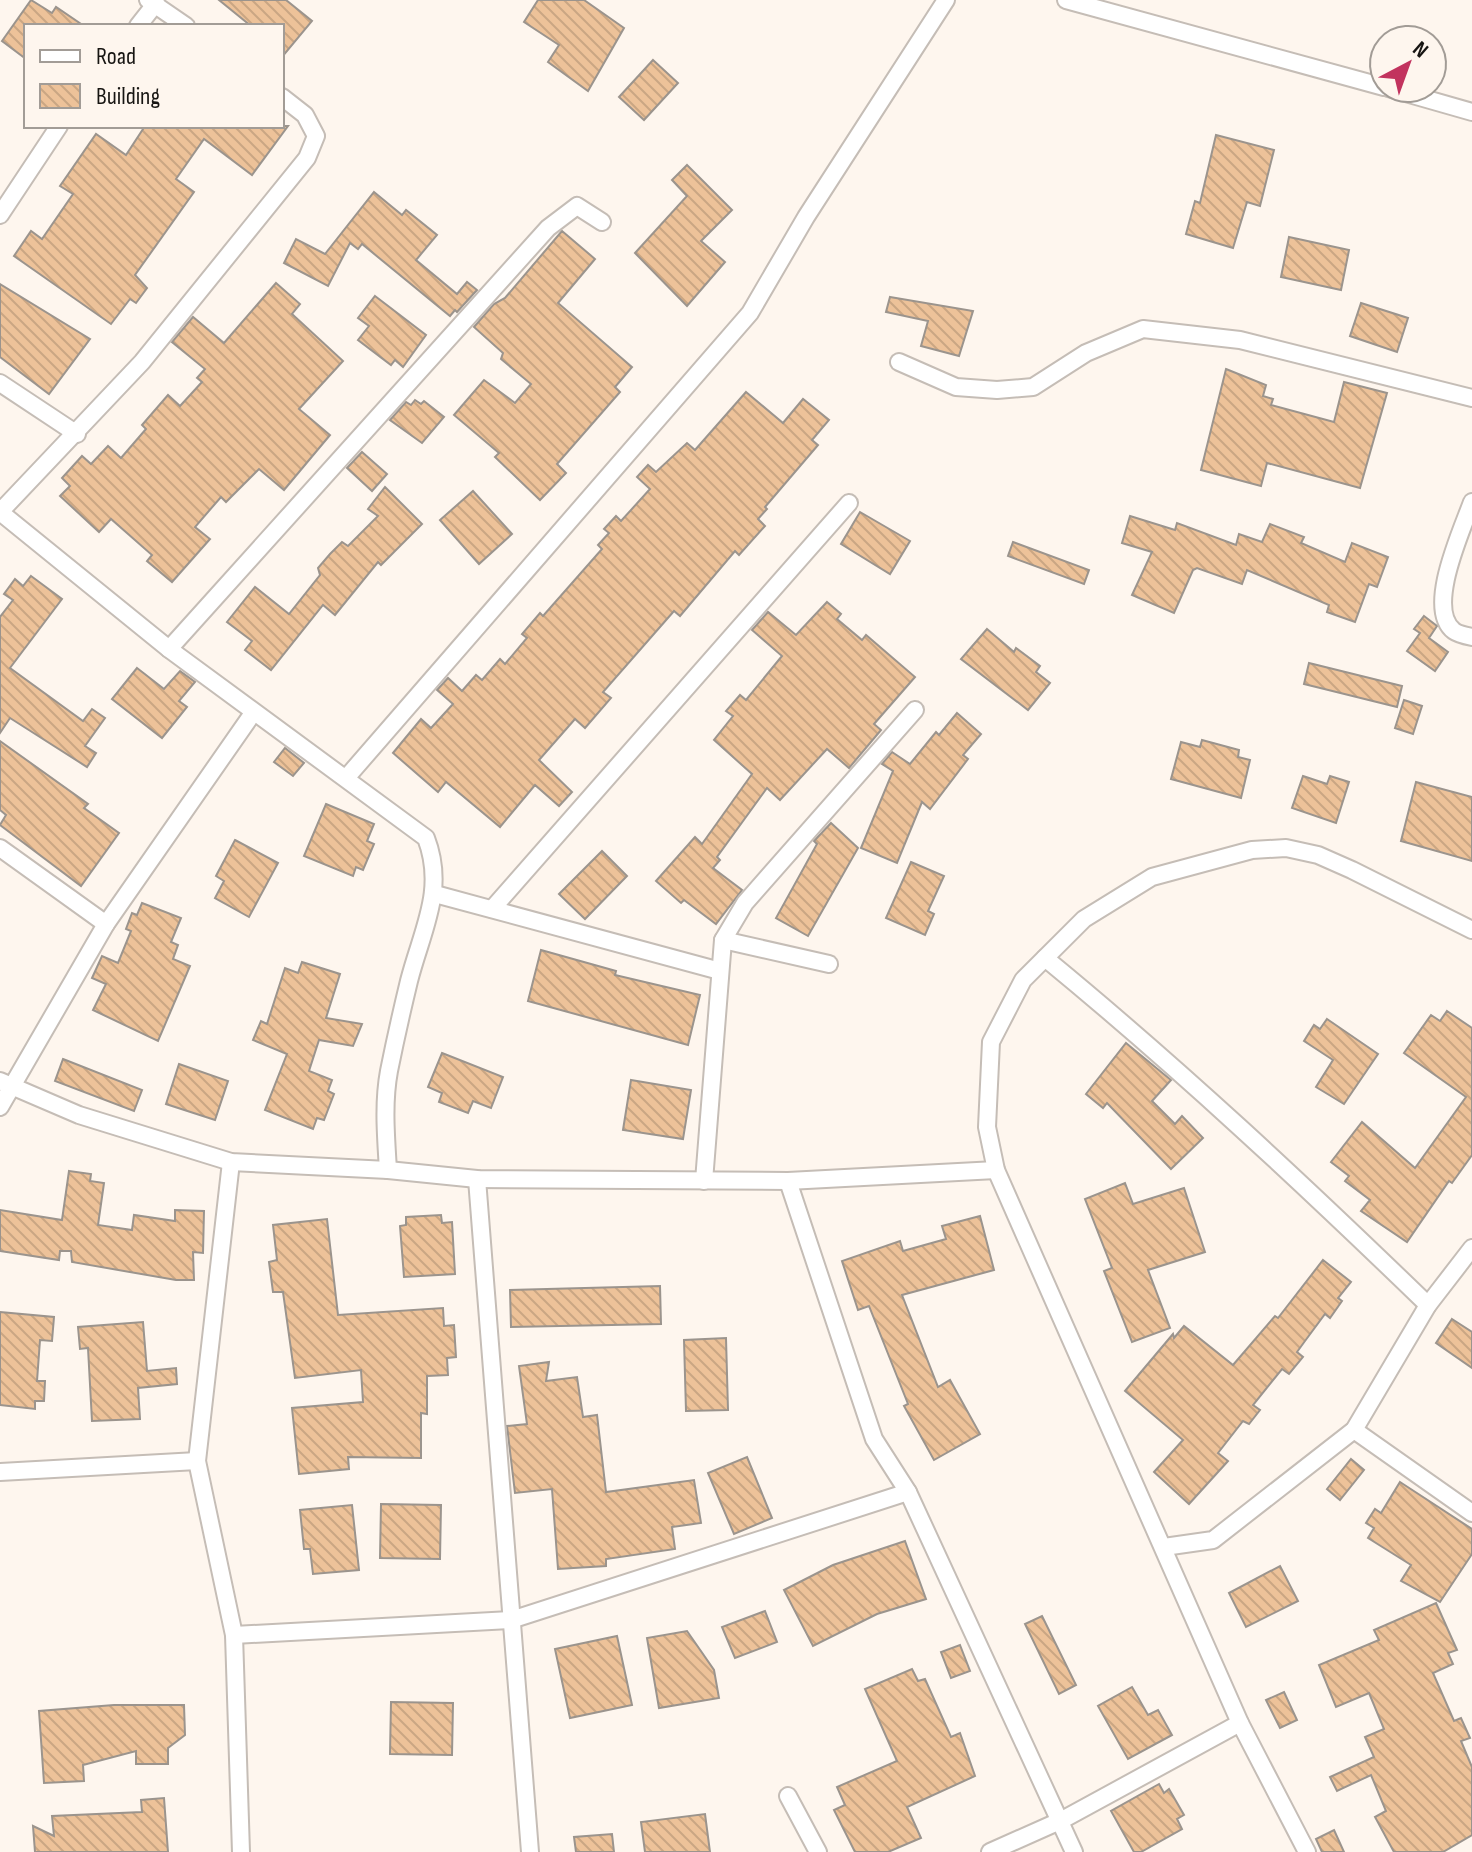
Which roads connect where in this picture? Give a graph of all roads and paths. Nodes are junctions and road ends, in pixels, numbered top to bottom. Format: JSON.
{"nodes":[{"id":1,"x":946,"y":0,"type":"edge"},
{"id":2,"x":1066,"y":0,"type":"edge"},
{"id":3,"x":152,"y":2,"type":"edge"},
{"id":4,"x":139,"y":24,"type":"edge"},
{"id":5,"x":183,"y":24,"type":"edge"},
{"id":6,"x":1368,"y":83,"type":"edge"},
{"id":7,"x":284,"y":99,"type":"edge"},
{"id":8,"x":1443,"y":104,"type":"edge"},
{"id":9,"x":1472,"y":112,"type":"edge"},
{"id":10,"x":58,"y":128,"type":"edge"},
{"id":11,"x":0,"y":215,"type":"edge"},
{"id":12,"x":602,"y":222,"type":"dead end"},
{"id":13,"x":899,"y":362,"type":"dead end"},
{"id":14,"x":0,"y":383,"type":"edge"},
{"id":15,"x":1472,"y":398,"type":"edge"},
{"id":16,"x":77,"y":434,"type":"junction"},
{"id":17,"x":1472,"y":502,"type":"edge"},
{"id":18,"x":849,"y":503,"type":"dead end"},
{"id":19,"x":0,"y":512,"type":"edge"},
{"id":20,"x":1472,"y":637,"type":"edge"},
{"id":21,"x":169,"y":649,"type":"junction"},
{"id":22,"x":915,"y":710,"type":"dead end"},
{"id":23,"x":253,"y":713,"type":"junction"},
{"id":24,"x":347,"y":777,"type":"junction"},
{"id":25,"x":0,"y":848,"type":"edge"},
{"id":26,"x":435,"y":894,"type":"junction"},
{"id":27,"x":492,"y":909,"type":"junction"},
{"id":28,"x":106,"y":924,"type":"junction"},
{"id":29,"x":1472,"y":930,"type":"edge"},
{"id":30,"x":723,"y":940,"type":"junction"},
{"id":31,"x":1045,"y":958,"type":"junction"},
{"id":32,"x":829,"y":964,"type":"dead end"},
{"id":33,"x":720,"y":971,"type":"junction"},
{"id":34,"x":5,"y":1084,"type":"edge"},
{"id":35,"x":0,"y":1107,"type":"edge"},
{"id":36,"x":231,"y":1162,"type":"junction"},
{"id":37,"x":388,"y":1170,"type":"junction"},
{"id":38,"x":996,"y":1170,"type":"junction"},
{"id":39,"x":477,"y":1179,"type":"junction"},
{"id":40,"x":704,"y":1181,"type":"junction"},
{"id":41,"x":788,"y":1181,"type":"junction"},
{"id":42,"x":1472,"y":1248,"type":"edge"},
{"id":43,"x":1428,"y":1305,"type":"junction"},
{"id":44,"x":1354,"y":1430,"type":"junction"},
{"id":45,"x":197,"y":1461,"type":"junction"},
{"id":46,"x":0,"y":1472,"type":"edge"},
{"id":47,"x":908,"y":1492,"type":"junction"},
{"id":48,"x":1472,"y":1513,"type":"edge"},
{"id":49,"x":1164,"y":1547,"type":"junction"},
{"id":50,"x":511,"y":1620,"type":"junction"},
{"id":51,"x":234,"y":1635,"type":"junction"},
{"id":52,"x":1240,"y":1723,"type":"junction"},
{"id":53,"x":788,"y":1796,"type":"dead end"},
{"id":54,"x":1062,"y":1820,"type":"junction"},
{"id":55,"x":241,"y":1852,"type":"edge"},
{"id":56,"x":530,"y":1852,"type":"edge"},
{"id":57,"x":818,"y":1852,"type":"edge"},
{"id":58,"x":990,"y":1852,"type":"edge"},
{"id":59,"x":1074,"y":1852,"type":"edge"},
{"id":60,"x":1307,"y":1852,"type":"edge"}],
"edges":[{"from":1,"to":24,"type":"street"},
{"from":2,"to":6,"type":"street"},
{"from":3,"to":4,"type":"street"},
{"from":3,"to":5,"type":"street"},
{"from":7,"to":16,"type":"street"},
{"from":8,"to":9,"type":"street"},
{"from":10,"to":11,"type":"street"},
{"from":12,"to":21,"type":"street"},
{"from":13,"to":15,"type":"street"},
{"from":14,"to":16,"type":"street"},
{"from":16,"to":19,"type":"street"},
{"from":17,"to":20,"type":"street"},
{"from":18,"to":27,"type":"street"},
{"from":19,"to":21,"type":"street"},
{"from":21,"to":23,"type":"street"},
{"from":22,"to":30,"type":"street"},
{"from":23,"to":24,"type":"street"},
{"from":23,"to":28,"type":"street"},
{"from":24,"to":26,"type":"street"},
{"from":25,"to":28,"type":"street"},
{"from":26,"to":27,"type":"street"},
{"from":26,"to":37,"type":"street"},
{"from":27,"to":33,"type":"street"},
{"from":28,"to":34,"type":"street"},
{"from":29,"to":31,"type":"street"},
{"from":30,"to":32,"type":"street"},
{"from":30,"to":33,"type":"street"},
{"from":31,"to":38,"type":"street"},
{"from":31,"to":43,"type":"street"},
{"from":33,"to":40,"type":"street"},
{"from":34,"to":35,"type":"street"},
{"from":34,"to":36,"type":"street"},
{"from":36,"to":37,"type":"street"},
{"from":36,"to":45,"type":"street"},
{"from":37,"to":39,"type":"street"},
{"from":38,"to":41,"type":"street"},
{"from":38,"to":49,"type":"street"},
{"from":39,"to":40,"type":"street"},
{"from":39,"to":50,"type":"street"},
{"from":40,"to":41,"type":"street"},
{"from":41,"to":47,"type":"street"},
{"from":42,"to":43,"type":"street"},
{"from":43,"to":44,"type":"street"},
{"from":44,"to":48,"type":"street"},
{"from":44,"to":49,"type":"street"},
{"from":45,"to":46,"type":"street"},
{"from":45,"to":51,"type":"street"},
{"from":47,"to":50,"type":"street"},
{"from":47,"to":54,"type":"street"},
{"from":49,"to":52,"type":"street"},
{"from":50,"to":51,"type":"street"},
{"from":50,"to":56,"type":"street"},
{"from":51,"to":55,"type":"street"},
{"from":52,"to":54,"type":"street"},
{"from":52,"to":60,"type":"street"},
{"from":53,"to":57,"type":"street"},
{"from":54,"to":58,"type":"street"},
{"from":54,"to":59,"type":"street"}]}
